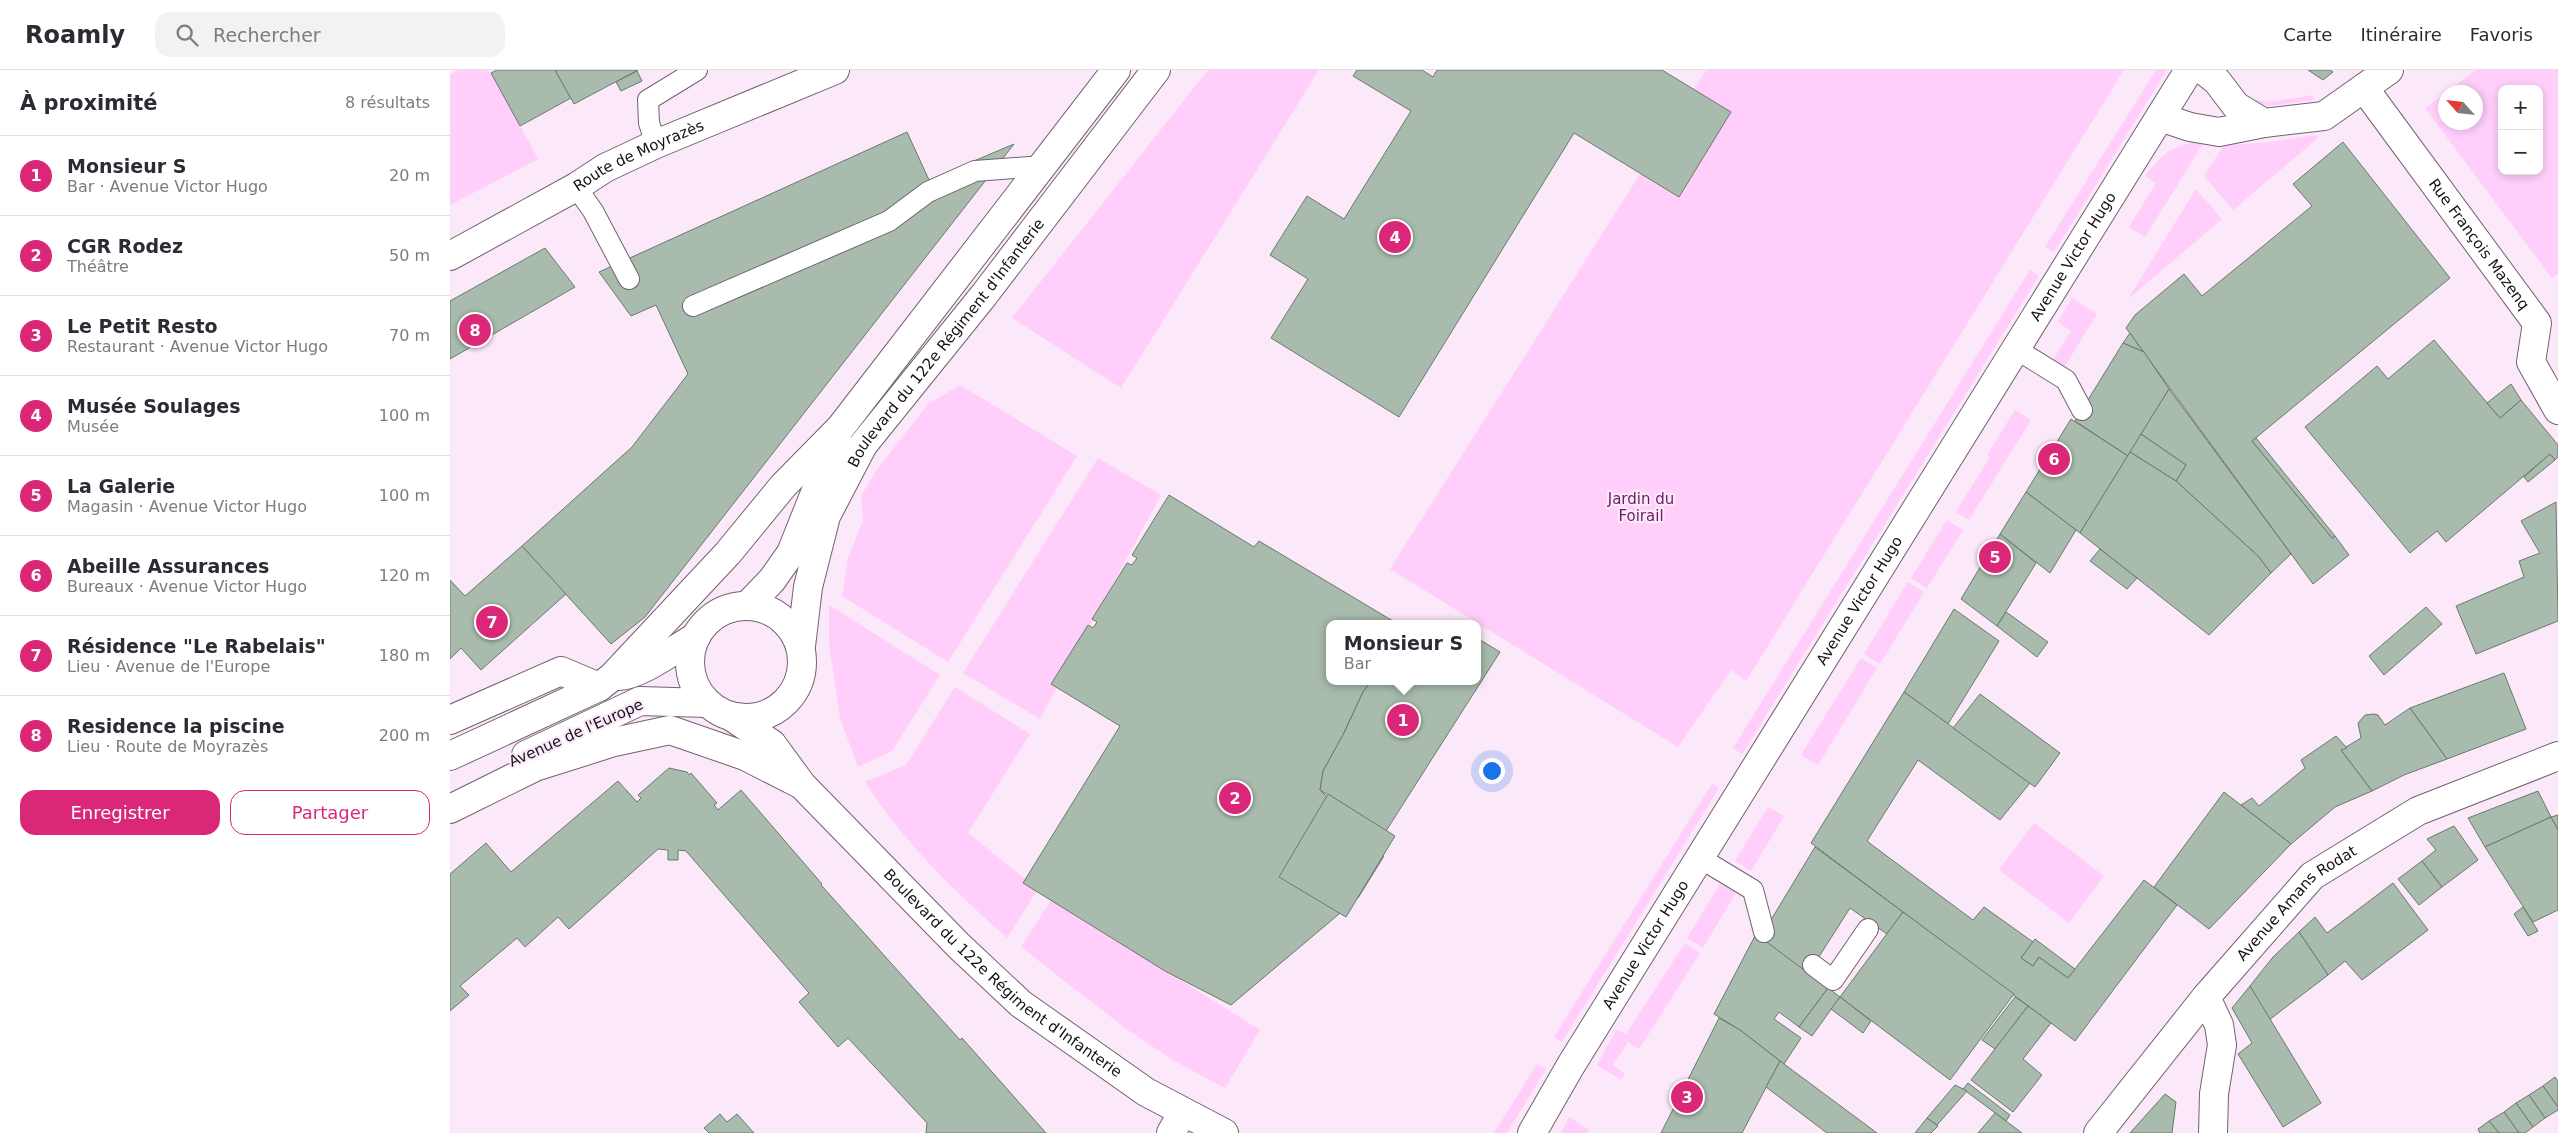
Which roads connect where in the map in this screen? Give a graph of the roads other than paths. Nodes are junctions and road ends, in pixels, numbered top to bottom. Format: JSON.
{"nodes":[{"id":1,"x":697,"y":70,"type":"edge"},
{"id":2,"x":835,"y":70,"type":"edge"},
{"id":3,"x":1116,"y":70,"type":"edge"},
{"id":4,"x":1156,"y":70,"type":"edge"},
{"id":5,"x":2189,"y":70,"type":"edge"},
{"id":6,"x":2203,"y":70,"type":"edge"},
{"id":7,"x":2389,"y":70,"type":"edge"},
{"id":8,"x":2364,"y":88,"type":"junction"},
{"id":9,"x":2160,"y":117,"type":"junction"},
{"id":10,"x":2264,"y":123,"type":"junction"},
{"id":11,"x":656,"y":144,"type":"junction"},
{"id":12,"x":1042,"y":166,"type":"junction"},
{"id":13,"x":576,"y":187,"type":"junction"},
{"id":14,"x":450,"y":256,"type":"edge"},
{"id":15,"x":629,"y":279,"type":"dead end"},
{"id":16,"x":693,"y":306,"type":"dead end"},
{"id":17,"x":2547,"y":318,"type":"edge"},
{"id":18,"x":2016,"y":349,"type":"junction"},
{"id":19,"x":2082,"y":410,"type":"dead end"},
{"id":20,"x":2558,"y":410,"type":"edge"},
{"id":21,"x":841,"y":427,"type":"junction"},
{"id":22,"x":748,"y":605,"type":"junction"},
{"id":23,"x":696,"y":636,"type":"junction"},
{"id":24,"x":801,"y":646,"type":"junction"},
{"id":25,"x":606,"y":682,"type":"junction"},
{"id":26,"x":707,"y":703,"type":"junction"},
{"id":27,"x":732,"y":717,"type":"junction"},
{"id":28,"x":450,"y":720,"type":"edge"},
{"id":29,"x":450,"y":756,"type":"edge"},
{"id":30,"x":2558,"y":756,"type":"edge"},
{"id":31,"x":802,"y":785,"type":"junction"},
{"id":32,"x":450,"y":791,"type":"edge"},
{"id":33,"x":450,"y":809,"type":"edge"},
{"id":34,"x":1700,"y":858,"type":"junction"},
{"id":35,"x":1868,"y":929,"type":"dead end"},
{"id":36,"x":1764,"y":932,"type":"dead end"},
{"id":37,"x":1813,"y":965,"type":"dead end"},
{"id":38,"x":2206,"y":997,"type":"junction"},
{"id":39,"x":1177,"y":1122,"type":"edge"},
{"id":40,"x":1224,"y":1133,"type":"edge"},
{"id":41,"x":1532,"y":1133,"type":"edge"},
{"id":42,"x":2098,"y":1133,"type":"edge"},
{"id":43,"x":2213,"y":1133,"type":"edge"}],
"edges":[{"from":1,"to":11,"type":"lane"},
{"from":2,"to":11,"type":"main road","name":"Route de Moyrazès"},
{"from":3,"to":12,"type":"main road","name":"Boulevard du 122e Régiment d'Infanterie"},
{"from":4,"to":24,"type":"main road","name":"Boulevard du 122e Régiment d'Infanterie"},
{"from":5,"to":9,"type":"main road","name":"Avenue Victor Hugo"},
{"from":6,"to":10,"type":"main road"},
{"from":7,"to":8,"type":"main road"},
{"from":8,"to":10,"type":"main road"},
{"from":8,"to":17,"type":"main road","name":"Rue François Mazenq"},
{"from":9,"to":10,"type":"main road"},
{"from":9,"to":18,"type":"main road","name":"Avenue Victor Hugo"},
{"from":11,"to":13,"type":"main road","name":"Route de Moyrazès"},
{"from":12,"to":16,"type":"lane"},
{"from":12,"to":21,"type":"main road","name":"Boulevard du 122e Régiment d'Infanterie"},
{"from":13,"to":14,"type":"main road","name":"Route de Moyrazès"},
{"from":13,"to":15,"type":"lane"},
{"from":17,"to":20,"type":"main road","name":"Rue François Mazenq"},
{"from":18,"to":19,"type":"lane"},
{"from":18,"to":34,"type":"main road","name":"Avenue Victor Hugo"},
{"from":21,"to":22,"type":"main road","name":"Boulevard du 122e Régiment d'Infanterie"},
{"from":21,"to":25,"type":"main road","name":"Boulevard du 122e Régiment d'Infanterie"},
{"from":22,"to":23,"type":"main road"},
{"from":22,"to":24,"type":"main road"},
{"from":23,"to":25,"type":"main road","name":"Avenue de l'Europe"},
{"from":23,"to":26,"type":"main road"},
{"from":24,"to":27,"type":"main road"},
{"from":25,"to":28,"type":"main road"},
{"from":25,"to":29,"type":"main road","name":"Avenue de l'Europe"},
{"from":26,"to":27,"type":"main road"},
{"from":26,"to":32,"type":"main road","name":"Avenue de l'Europe"},
{"from":27,"to":31,"type":"main road","name":"Boulevard du 122e Régiment d'Infanterie"},
{"from":30,"to":38,"type":"main road","name":"Avenue Amans Rodat"},
{"from":31,"to":33,"type":"main road","name":"Boulevard du 122e Régiment d'Infanterie"},
{"from":31,"to":39,"type":"main road","name":"Boulevard du 122e Régiment d'Infanterie"},
{"from":34,"to":36,"type":"lane"},
{"from":34,"to":41,"type":"main road","name":"Avenue Victor Hugo"},
{"from":35,"to":37,"type":"lane"},
{"from":38,"to":42,"type":"main road","name":"Avenue Amans Rodat"},
{"from":38,"to":43,"type":"main road"},
{"from":39,"to":40,"type":"main road","name":"Boulevard du 122e Régiment d'Infanterie"}]}
